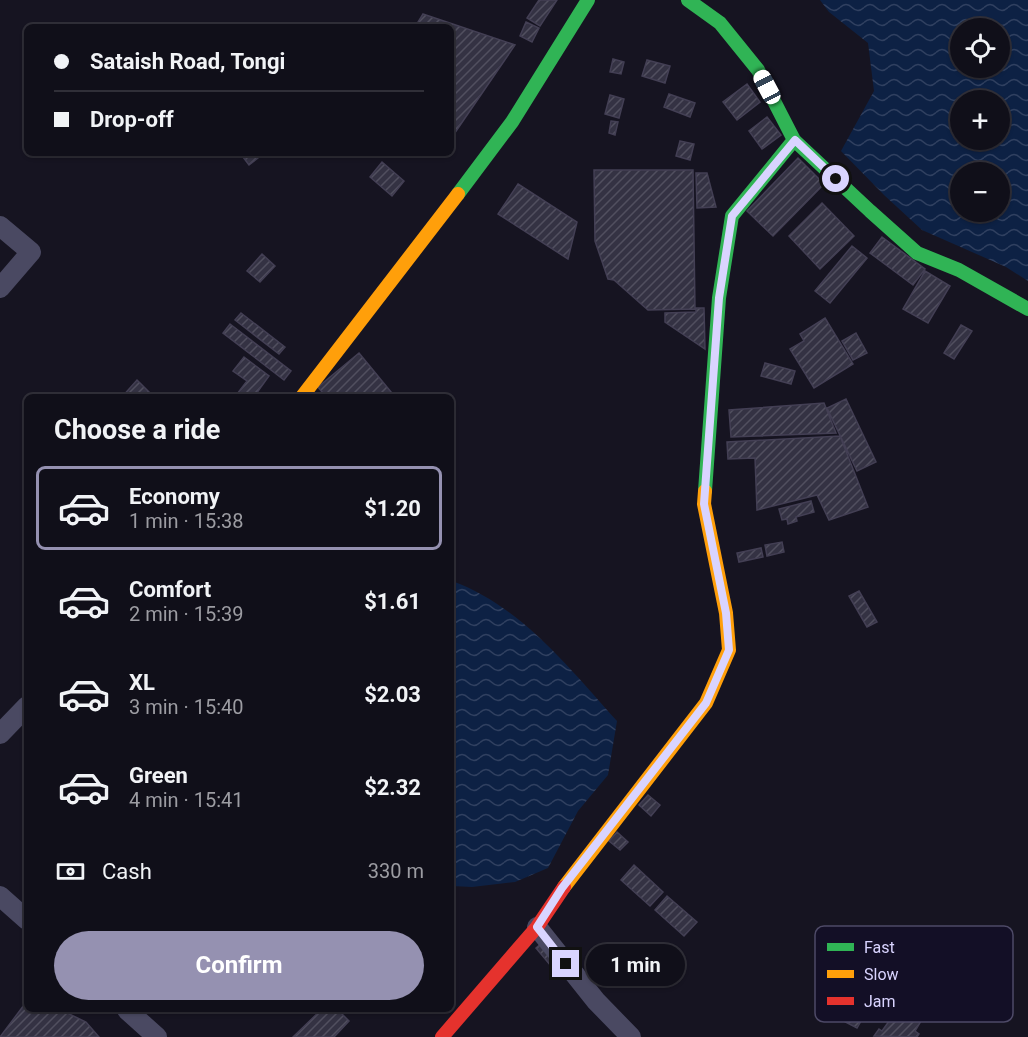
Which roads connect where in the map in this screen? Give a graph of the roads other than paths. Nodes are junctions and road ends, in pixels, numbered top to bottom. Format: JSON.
{"nodes":[{"id":1,"x":588,"y":0,"type":"edge"},
{"id":2,"x":688,"y":0,"type":"edge"},
{"id":3,"x":795,"y":140,"type":"junction"},
{"id":4,"x":0,"y":226,"type":"edge"},
{"id":5,"x":0,"y":288,"type":"edge"},
{"id":6,"x":1028,"y":309,"type":"edge"},
{"id":7,"x":304,"y":394,"type":"edge"},
{"id":8,"x":24,"y":709,"type":"edge"},
{"id":9,"x":0,"y":734,"type":"edge"},
{"id":10,"x":0,"y":896,"type":"edge"},
{"id":11,"x":24,"y":917,"type":"edge"},
{"id":12,"x":537,"y":927,"type":"junction"},
{"id":13,"x":129,"y":1012,"type":"edge"},
{"id":14,"x":157,"y":1037,"type":"edge"},
{"id":15,"x":442,"y":1037,"type":"edge"},
{"id":16,"x":631,"y":1037,"type":"edge"}],
"edges":[{"from":1,"to":7,"type":"street"},
{"from":2,"to":3,"type":"street"},
{"from":3,"to":6,"type":"street"},
{"from":3,"to":12,"type":"street"},
{"from":4,"to":5,"type":"street"},
{"from":8,"to":9,"type":"street"},
{"from":10,"to":11,"type":"street"},
{"from":12,"to":15,"type":"street"},
{"from":12,"to":16,"type":"street"},
{"from":13,"to":14,"type":"street"}]}
